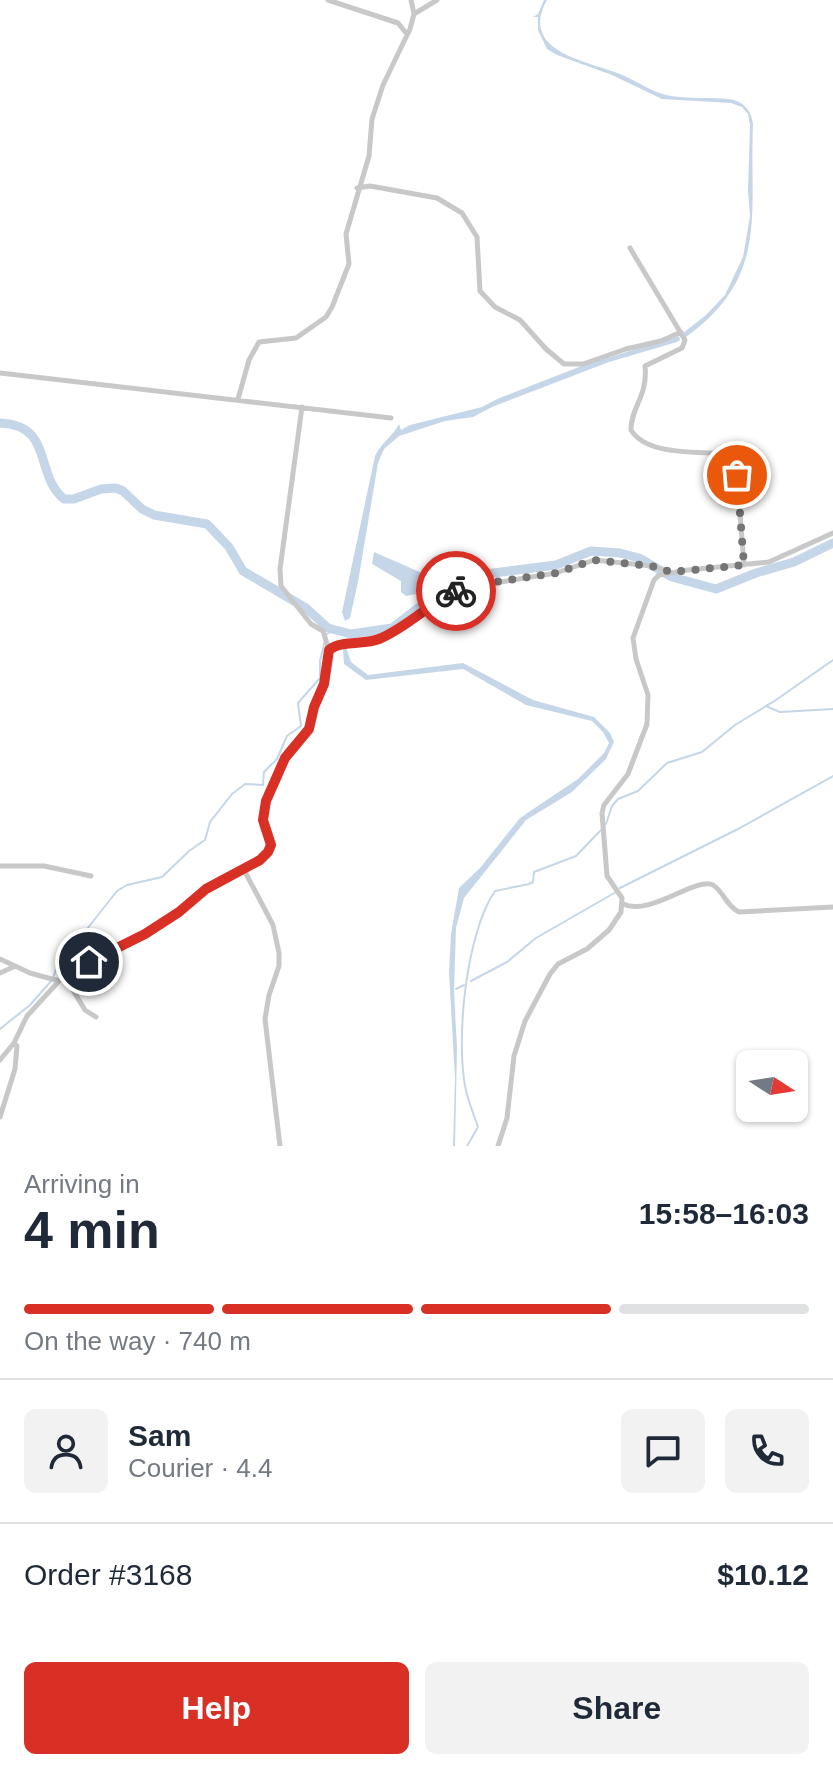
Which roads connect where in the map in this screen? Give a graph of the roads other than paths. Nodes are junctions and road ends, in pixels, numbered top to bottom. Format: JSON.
{"nodes":[{"id":1,"x":328,"y":0,"type":"edge"},
{"id":2,"x":411,"y":0,"type":"edge"},
{"id":3,"x":437,"y":0,"type":"edge"},
{"id":4,"x":414,"y":14,"type":"junction"},
{"id":5,"x":406,"y":37,"type":"junction"},
{"id":6,"x":357,"y":188,"type":"junction"},
{"id":7,"x":630,"y":248,"type":"dead end"},
{"id":8,"x":681,"y":332,"type":"junction"},
{"id":9,"x":0,"y":373,"type":"edge"},
{"id":10,"x":238,"y":399,"type":"junction"},
{"id":11,"x":302,"y":407,"type":"junction"},
{"id":12,"x":391,"y":418,"type":"dead end"},
{"id":13,"x":833,"y":533,"type":"edge"},
{"id":14,"x":744,"y":565,"type":"junction"},
{"id":15,"x":671,"y":572,"type":"junction"},
{"id":16,"x":329,"y":650,"type":"junction"},
{"id":17,"x":0,"y":866,"type":"edge"},
{"id":18,"x":244,"y":870,"type":"junction"},
{"id":19,"x":91,"y":876,"type":"dead end"},
{"id":20,"x":623,"y":904,"type":"junction"},
{"id":21,"x":833,"y":907,"type":"edge"},
{"id":22,"x":0,"y":959,"type":"edge"},
{"id":23,"x":14,"y":966,"type":"junction"},
{"id":24,"x":0,"y":973,"type":"edge"},
{"id":25,"x":62,"y":979,"type":"junction"},
{"id":26,"x":96,"y":1017,"type":"dead end"},
{"id":27,"x":14,"y":1043,"type":"junction"},
{"id":28,"x":0,"y":1060,"type":"edge"},
{"id":29,"x":0,"y":1117,"type":"edge"},
{"id":30,"x":280,"y":1146,"type":"edge"},
{"id":31,"x":498,"y":1146,"type":"edge"}],
"edges":[{"from":1,"to":5,"type":"street"},
{"from":2,"to":4,"type":"street"},
{"from":3,"to":4,"type":"street"},
{"from":4,"to":5,"type":"street"},
{"from":5,"to":6,"type":"street"},
{"from":6,"to":8,"type":"street"},
{"from":6,"to":10,"type":"street"},
{"from":7,"to":8,"type":"street"},
{"from":8,"to":14,"type":"street"},
{"from":9,"to":10,"type":"street"},
{"from":10,"to":11,"type":"street"},
{"from":11,"to":12,"type":"street"},
{"from":11,"to":16,"type":"street"},
{"from":13,"to":14,"type":"street"},
{"from":14,"to":15,"type":"street"},
{"from":15,"to":16,"type":"street"},
{"from":15,"to":20,"type":"street"},
{"from":16,"to":18,"type":"street"},
{"from":17,"to":19,"type":"street"},
{"from":18,"to":25,"type":"street"},
{"from":18,"to":30,"type":"street"},
{"from":20,"to":21,"type":"street"},
{"from":20,"to":31,"type":"street"},
{"from":22,"to":23,"type":"street"},
{"from":23,"to":24,"type":"street"},
{"from":23,"to":25,"type":"street"},
{"from":25,"to":26,"type":"street"},
{"from":25,"to":27,"type":"street"},
{"from":27,"to":28,"type":"street"},
{"from":27,"to":29,"type":"street"}]}
